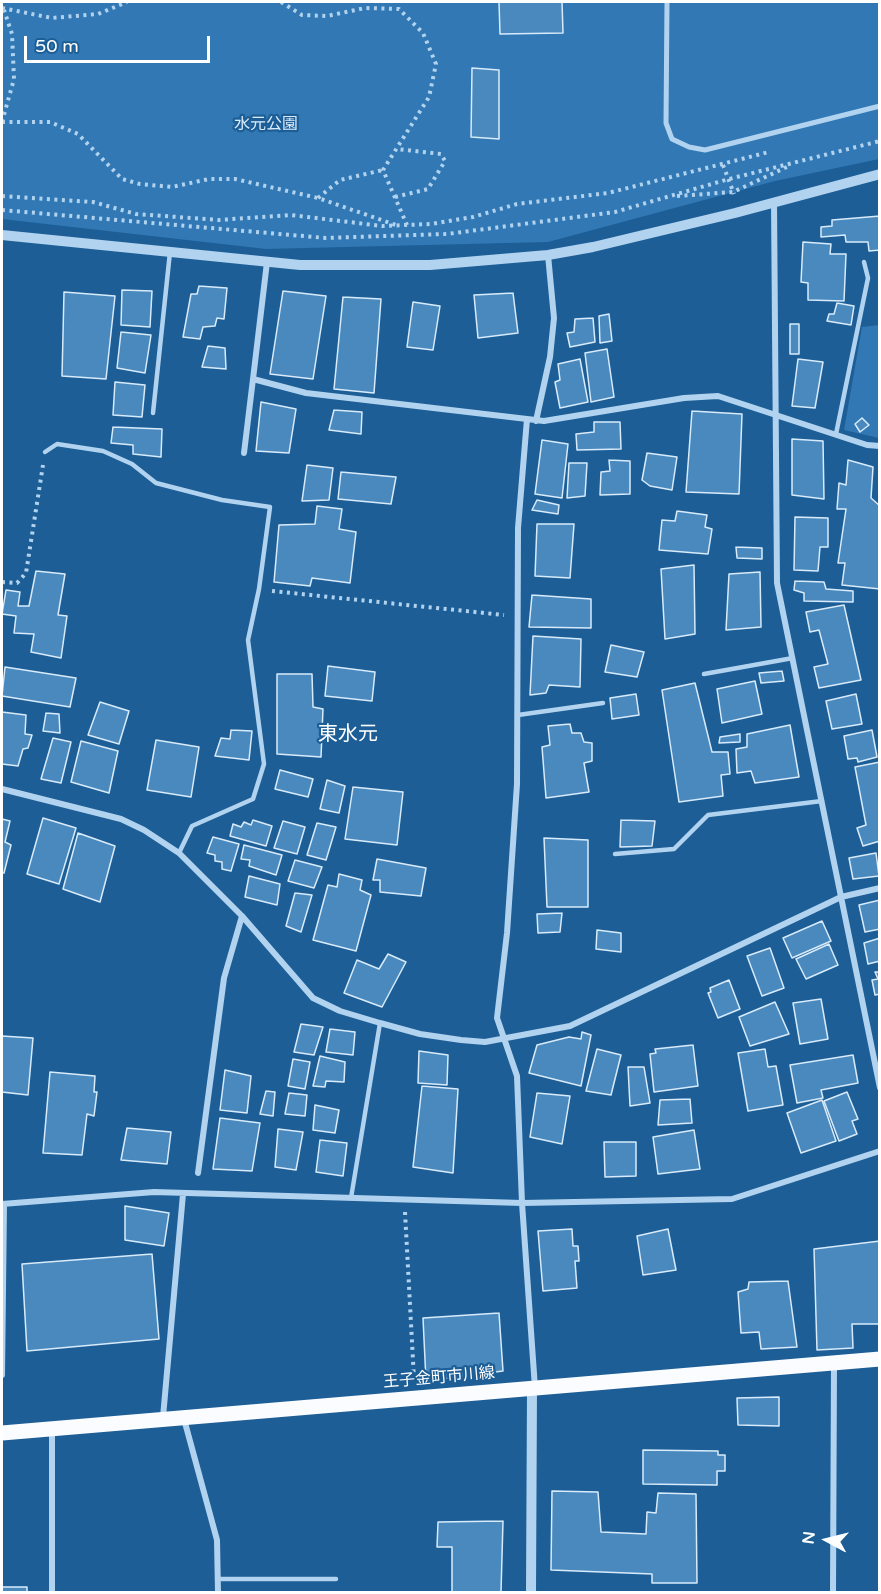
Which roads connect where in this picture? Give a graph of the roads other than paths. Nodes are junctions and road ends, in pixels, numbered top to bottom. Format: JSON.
{"nodes":[{"id":1,"x":667,"y":2,"type":"edge"},
{"id":2,"x":879,"y":106,"type":"edge"},
{"id":3,"x":879,"y":174,"type":"edge"},
{"id":4,"x":774,"y":201,"type":"junction"},
{"id":5,"x":2,"y":235,"type":"edge"},
{"id":6,"x":170,"y":252,"type":"junction"},
{"id":7,"x":548,"y":255,"type":"junction"},
{"id":8,"x":267,"y":262,"type":"junction"},
{"id":9,"x":864,"y":262,"type":"dead end"},
{"id":10,"x":253,"y":379,"type":"junction"},
{"id":11,"x":153,"y":412,"type":"dead end"},
{"id":12,"x":777,"y":416,"type":"junction"},
{"id":13,"x":526,"y":419,"type":"junction"},
{"id":14,"x":536,"y":421,"type":"junction"},
{"id":15,"x":836,"y":434,"type":"junction"},
{"id":16,"x":879,"y":446,"type":"edge"},
{"id":17,"x":45,"y":453,"type":"road end"},
{"id":18,"x":244,"y":453,"type":"dead end"},
{"id":19,"x":793,"y":658,"type":"junction"},
{"id":20,"x":704,"y":674,"type":"dead end"},
{"id":21,"x":603,"y":703,"type":"dead end"},
{"id":22,"x":518,"y":715,"type":"junction"},
{"id":23,"x":2,"y":789,"type":"edge"},
{"id":24,"x":822,"y":801,"type":"junction"},
{"id":25,"x":179,"y":854,"type":"junction"},
{"id":26,"x":615,"y":854,"type":"dead end"},
{"id":27,"x":879,"y":888,"type":"edge"},
{"id":28,"x":841,"y":897,"type":"junction"},
{"id":29,"x":242,"y":916,"type":"junction"},
{"id":30,"x":380,"y":1023,"type":"junction"},
{"id":31,"x":503,"y":1039,"type":"junction"},
{"id":32,"x":879,"y":1088,"type":"edge"},
{"id":33,"x":879,"y":1151,"type":"edge"},
{"id":34,"x":198,"y":1173,"type":"dead end"},
{"id":35,"x":183,"y":1194,"type":"junction"},
{"id":36,"x":351,"y":1198,"type":"junction"},
{"id":37,"x":522,"y":1203,"type":"junction"},
{"id":38,"x":3,"y":1204,"type":"edge"},
{"id":39,"x":879,"y":1359,"type":"edge"},
{"id":40,"x":834,"y":1364,"type":"junction"},
{"id":41,"x":2,"y":1375,"type":"edge"},
{"id":42,"x":534,"y":1388,"type":"junction"},
{"id":43,"x":184,"y":1419,"type":"junction"},
{"id":44,"x":163,"y":1421,"type":"junction"},
{"id":45,"x":52,"y":1430,"type":"junction"},
{"id":46,"x":2,"y":1433,"type":"edge"},
{"id":47,"x":218,"y":1579,"type":"junction"},
{"id":48,"x":336,"y":1579,"type":"dead end"},
{"id":49,"x":52,"y":1593,"type":"edge"},
{"id":50,"x":218,"y":1593,"type":"edge"},
{"id":51,"x":531,"y":1593,"type":"edge"},
{"id":52,"x":832,"y":1593,"type":"edge"}],
"edges":[{"from":1,"to":2,"type":"street"},
{"from":3,"to":4,"type":"street"},
{"from":4,"to":7,"type":"street"},
{"from":4,"to":12,"type":"street"},
{"from":5,"to":6,"type":"street"},
{"from":6,"to":8,"type":"street"},
{"from":6,"to":11,"type":"lane"},
{"from":7,"to":8,"type":"street"},
{"from":7,"to":14,"type":"street"},
{"from":8,"to":10,"type":"street"},
{"from":9,"to":15,"type":"lane"},
{"from":10,"to":13,"type":"street"},
{"from":10,"to":18,"type":"street"},
{"from":12,"to":14,"type":"street"},
{"from":12,"to":15,"type":"street"},
{"from":12,"to":19,"type":"street"},
{"from":13,"to":14,"type":"street"},
{"from":13,"to":22,"type":"street"},
{"from":15,"to":16,"type":"street"},
{"from":17,"to":25,"type":"lane"},
{"from":19,"to":20,"type":"lane"},
{"from":19,"to":24,"type":"street"},
{"from":21,"to":22,"type":"lane"},
{"from":22,"to":31,"type":"street"},
{"from":23,"to":25,"type":"street"},
{"from":24,"to":26,"type":"lane"},
{"from":24,"to":28,"type":"street"},
{"from":25,"to":29,"type":"street"},
{"from":27,"to":28,"type":"street"},
{"from":28,"to":31,"type":"street"},
{"from":28,"to":32,"type":"street"},
{"from":29,"to":30,"type":"street"},
{"from":29,"to":34,"type":"street"},
{"from":30,"to":31,"type":"street"},
{"from":30,"to":36,"type":"lane"},
{"from":31,"to":37,"type":"street"},
{"from":33,"to":37,"type":"street"},
{"from":35,"to":36,"type":"street"},
{"from":35,"to":38,"type":"street"},
{"from":35,"to":44,"type":"street"},
{"from":36,"to":37,"type":"street"},
{"from":37,"to":42,"type":"street"},
{"from":38,"to":41,"type":"street"},
{"from":39,"to":40,"type":"main road","name":"王子金町市川線"},
{"from":40,"to":42,"type":"main road","name":"王子金町市川線"},
{"from":40,"to":52,"type":"street"},
{"from":42,"to":43,"type":"main road","name":"王子金町市川線"},
{"from":42,"to":51,"type":"street"},
{"from":43,"to":44,"type":"main road","name":"王子金町市川線"},
{"from":43,"to":47,"type":"street"},
{"from":44,"to":45,"type":"main road","name":"王子金町市川線"},
{"from":45,"to":46,"type":"main road","name":"王子金町市川線"},
{"from":45,"to":49,"type":"street"},
{"from":47,"to":48,"type":"lane"},
{"from":47,"to":50,"type":"street"}]}
